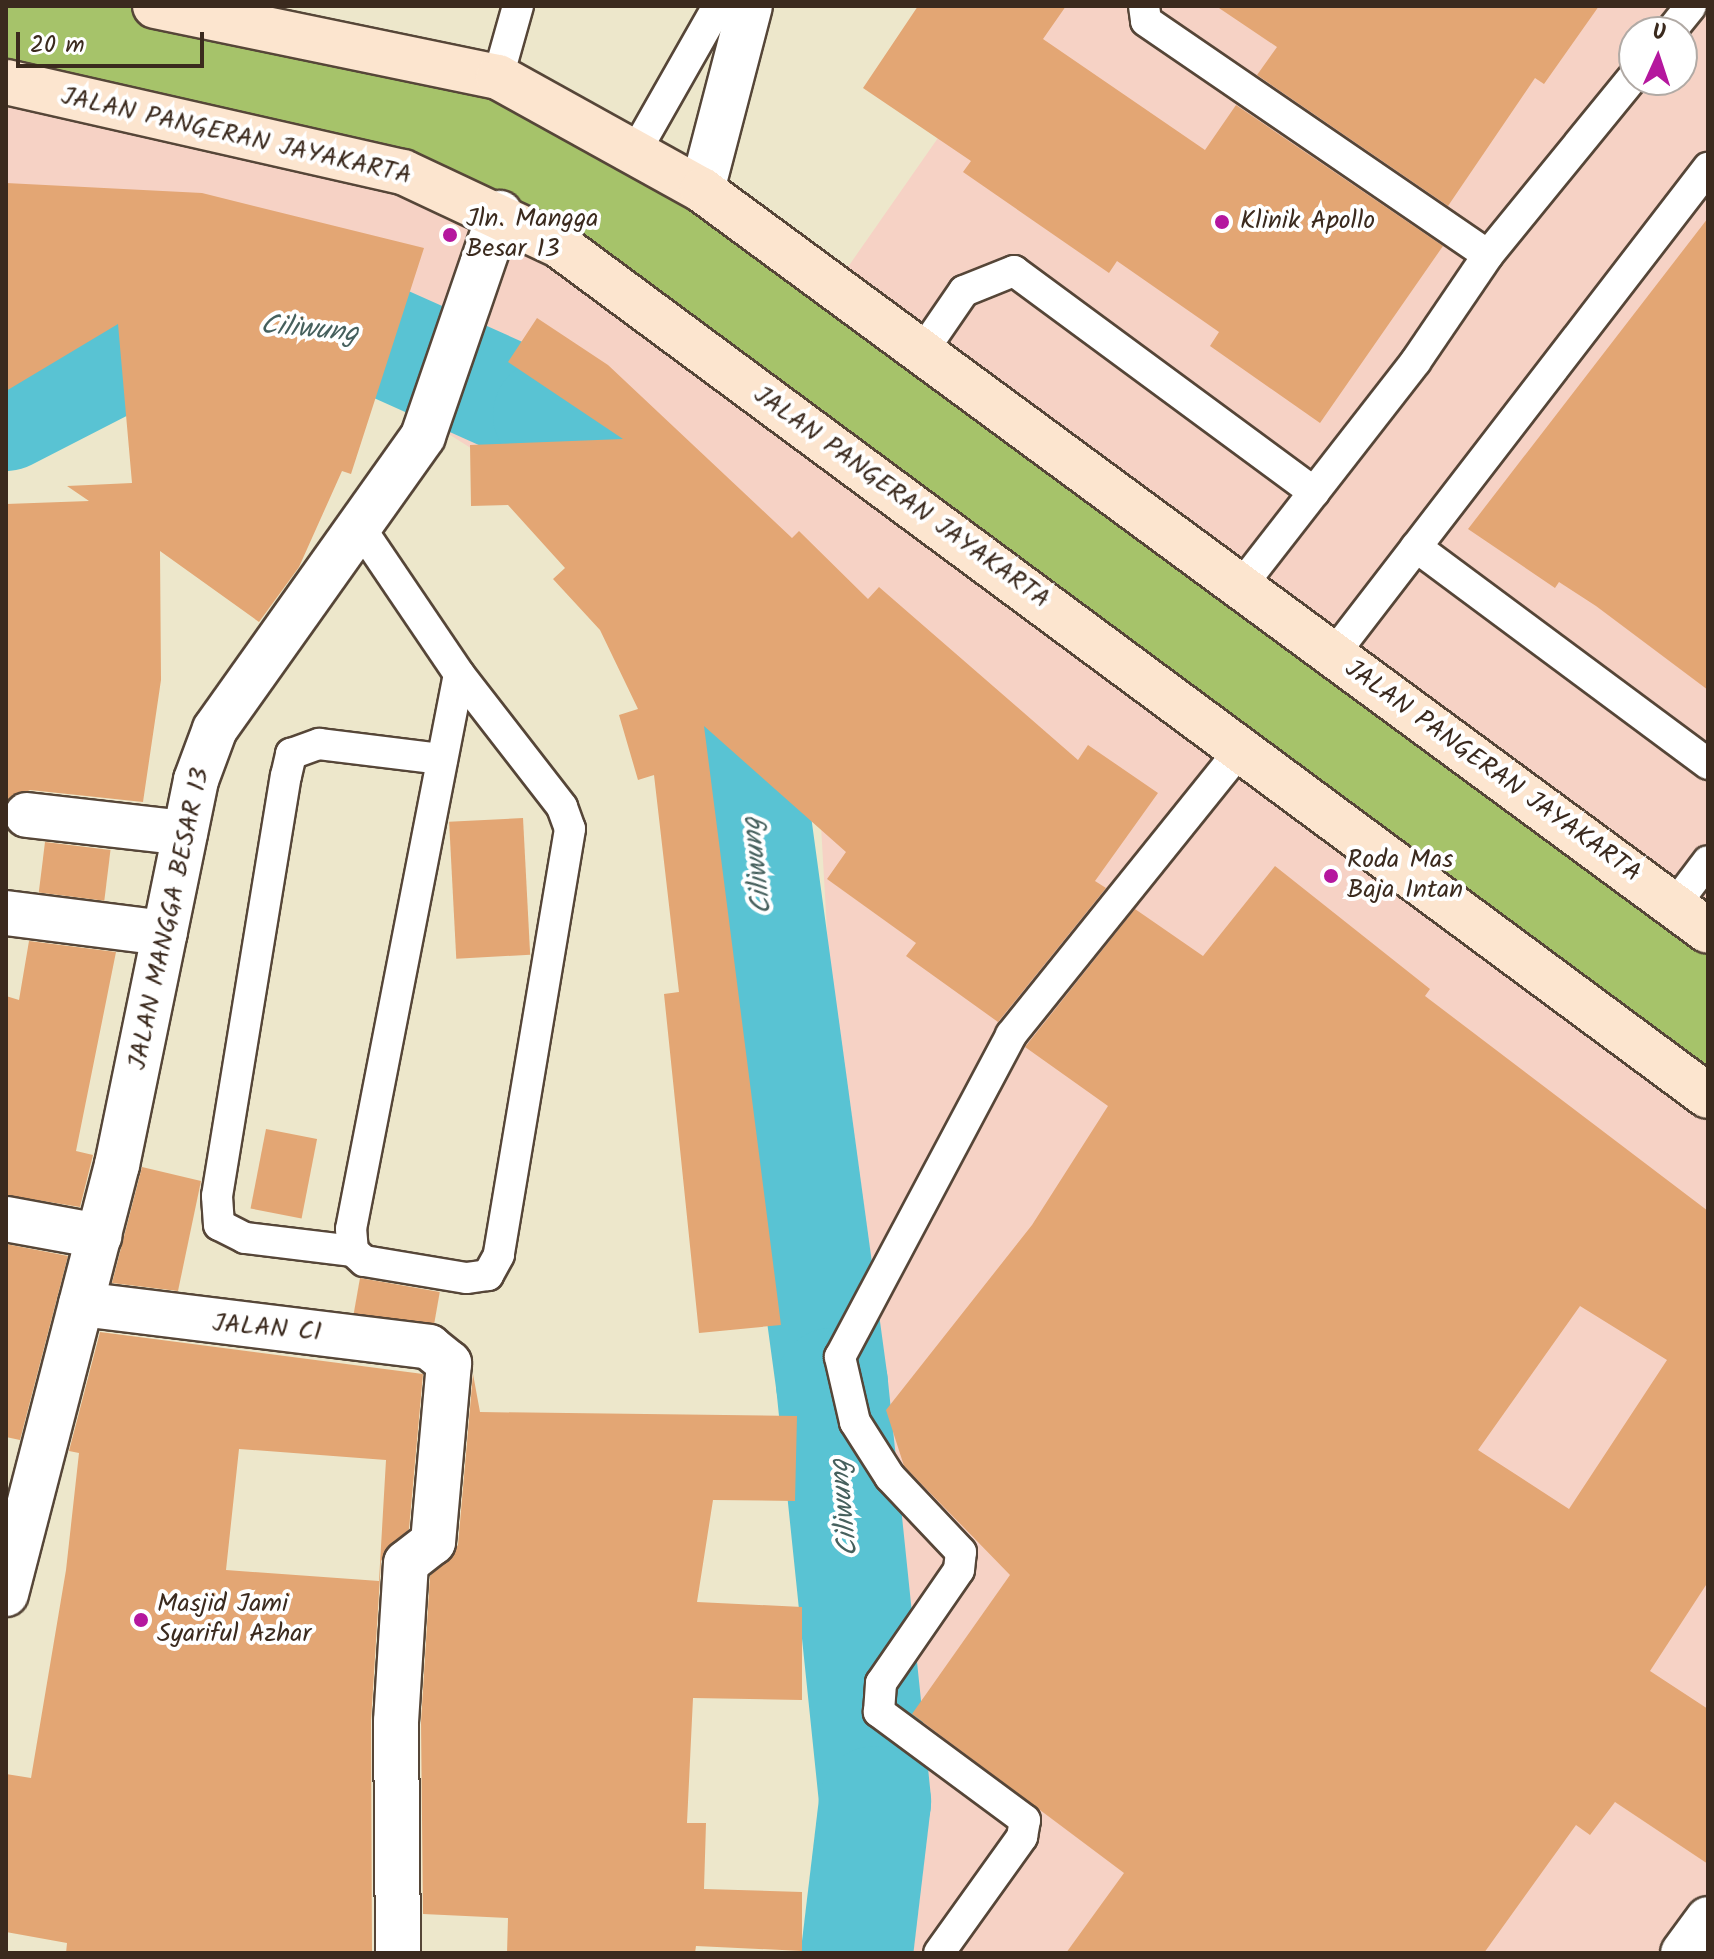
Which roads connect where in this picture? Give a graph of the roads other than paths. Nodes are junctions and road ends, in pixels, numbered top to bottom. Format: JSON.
{"nodes":[{"id":1,"x":155,"y":6,"type":"edge"},
{"id":2,"x":518,"y":6,"type":"edge"},
{"id":3,"x":718,"y":6,"type":"edge"},
{"id":4,"x":750,"y":6,"type":"edge"},
{"id":5,"x":1144,"y":6,"type":"edge"},
{"id":6,"x":498,"y":77,"type":"junction"},
{"id":7,"x":6,"y":82,"type":"edge"},
{"id":8,"x":1618,"y":96,"type":"edge"},
{"id":9,"x":634,"y":154,"type":"junction"},
{"id":10,"x":1708,"y":168,"type":"edge"},
{"id":11,"x":702,"y":190,"type":"junction"},
{"id":12,"x":500,"y":213,"type":"junction"},
{"id":13,"x":1488,"y":255,"type":"junction"},
{"id":14,"x":922,"y":352,"type":"junction"},
{"id":15,"x":1314,"y":492,"type":"junction"},
{"id":16,"x":361,"y":529,"type":"junction"},
{"id":17,"x":1416,"y":547,"type":"junction"},
{"id":18,"x":1241,"y":586,"type":"junction"},
{"id":19,"x":1333,"y":655,"type":"junction"},
{"id":20,"x":459,"y":674,"type":"junction"},
{"id":21,"x":1240,"y":750,"type":"junction"},
{"id":22,"x":442,"y":759,"type":"junction"},
{"id":23,"x":1708,"y":764,"type":"edge"},
{"id":24,"x":27,"y":815,"type":"dead end"},
{"id":25,"x":185,"y":833,"type":"junction"},
{"id":26,"x":1708,"y":861,"type":"edge"},
{"id":27,"x":1674,"y":906,"type":"junction"},
{"id":28,"x":6,"y":913,"type":"edge"},
{"id":29,"x":1708,"y":931,"type":"edge"},
{"id":30,"x":165,"y":933,"type":"junction"},
{"id":31,"x":1708,"y":1096,"type":"edge"},
{"id":32,"x":6,"y":1219,"type":"edge"},
{"id":33,"x":99,"y":1236,"type":"junction"},
{"id":34,"x":353,"y":1251,"type":"junction"},
{"id":35,"x":81,"y":1304,"type":"junction"},
{"id":36,"x":9,"y":1573,"type":"edge"},
{"id":37,"x":1708,"y":1919,"type":"edge"},
{"id":38,"x":398,"y":1953,"type":"edge"},
{"id":39,"x":939,"y":1953,"type":"edge"},
{"id":40,"x":1683,"y":1953,"type":"edge"}],
"edges":[{"from":1,"to":6,"type":"main road","name":"JALAN PANGERAN JAYAKARTA"},
{"from":2,"to":6,"type":"lane"},
{"from":3,"to":9,"type":"lane"},
{"from":4,"to":11,"type":"street"},
{"from":5,"to":13,"type":"lane"},
{"from":6,"to":9,"type":"main road","name":"JALAN PANGERAN JAYAKARTA"},
{"from":7,"to":12,"type":"main road","name":"JALAN PANGERAN JAYAKARTA"},
{"from":8,"to":13,"type":"lane"},
{"from":9,"to":11,"type":"main road","name":"JALAN PANGERAN JAYAKARTA"},
{"from":10,"to":17,"type":"lane"},
{"from":11,"to":14,"type":"main road","name":"JALAN PANGERAN JAYAKARTA"},
{"from":12,"to":16,"type":"street","name":"JALAN MANGGA BESAR 13"},
{"from":12,"to":21,"type":"main road","name":"JALAN PANGERAN JAYAKARTA"},
{"from":13,"to":15,"type":"lane"},
{"from":14,"to":15,"type":"lane"},
{"from":14,"to":18,"type":"main road","name":"JALAN PANGERAN JAYAKARTA"},
{"from":15,"to":18,"type":"lane"},
{"from":16,"to":20,"type":"lane"},
{"from":16,"to":25,"type":"street","name":"JALAN MANGGA BESAR 13"},
{"from":17,"to":19,"type":"lane"},
{"from":17,"to":23,"type":"lane"},
{"from":18,"to":19,"type":"main road","name":"JALAN PANGERAN JAYAKARTA"},
{"from":19,"to":27,"type":"main road","name":"JALAN PANGERAN JAYAKARTA"},
{"from":20,"to":22,"type":"lane"},
{"from":20,"to":34,"type":"lane"},
{"from":21,"to":31,"type":"main road","name":"JALAN PANGERAN JAYAKARTA"},
{"from":21,"to":39,"type":"lane"},
{"from":22,"to":34,"type":"lane"},
{"from":22,"to":34,"type":"lane"},
{"from":24,"to":25,"type":"street"},
{"from":25,"to":30,"type":"street","name":"JALAN MANGGA BESAR 13"},
{"from":26,"to":27,"type":"lane"},
{"from":27,"to":29,"type":"main road","name":"JALAN PANGERAN JAYAKARTA"},
{"from":28,"to":30,"type":"street"},
{"from":30,"to":33,"type":"street","name":"JALAN MANGGA BESAR 13"},
{"from":32,"to":33,"type":"street"},
{"from":33,"to":35,"type":"street","name":"JALAN MANGGA BESAR 13"},
{"from":35,"to":36,"type":"street","name":"JALAN MANGGA BESAR 13"},
{"from":35,"to":38,"type":"street","name":"JALAN C1"},
{"from":37,"to":40,"type":"street"}]}
